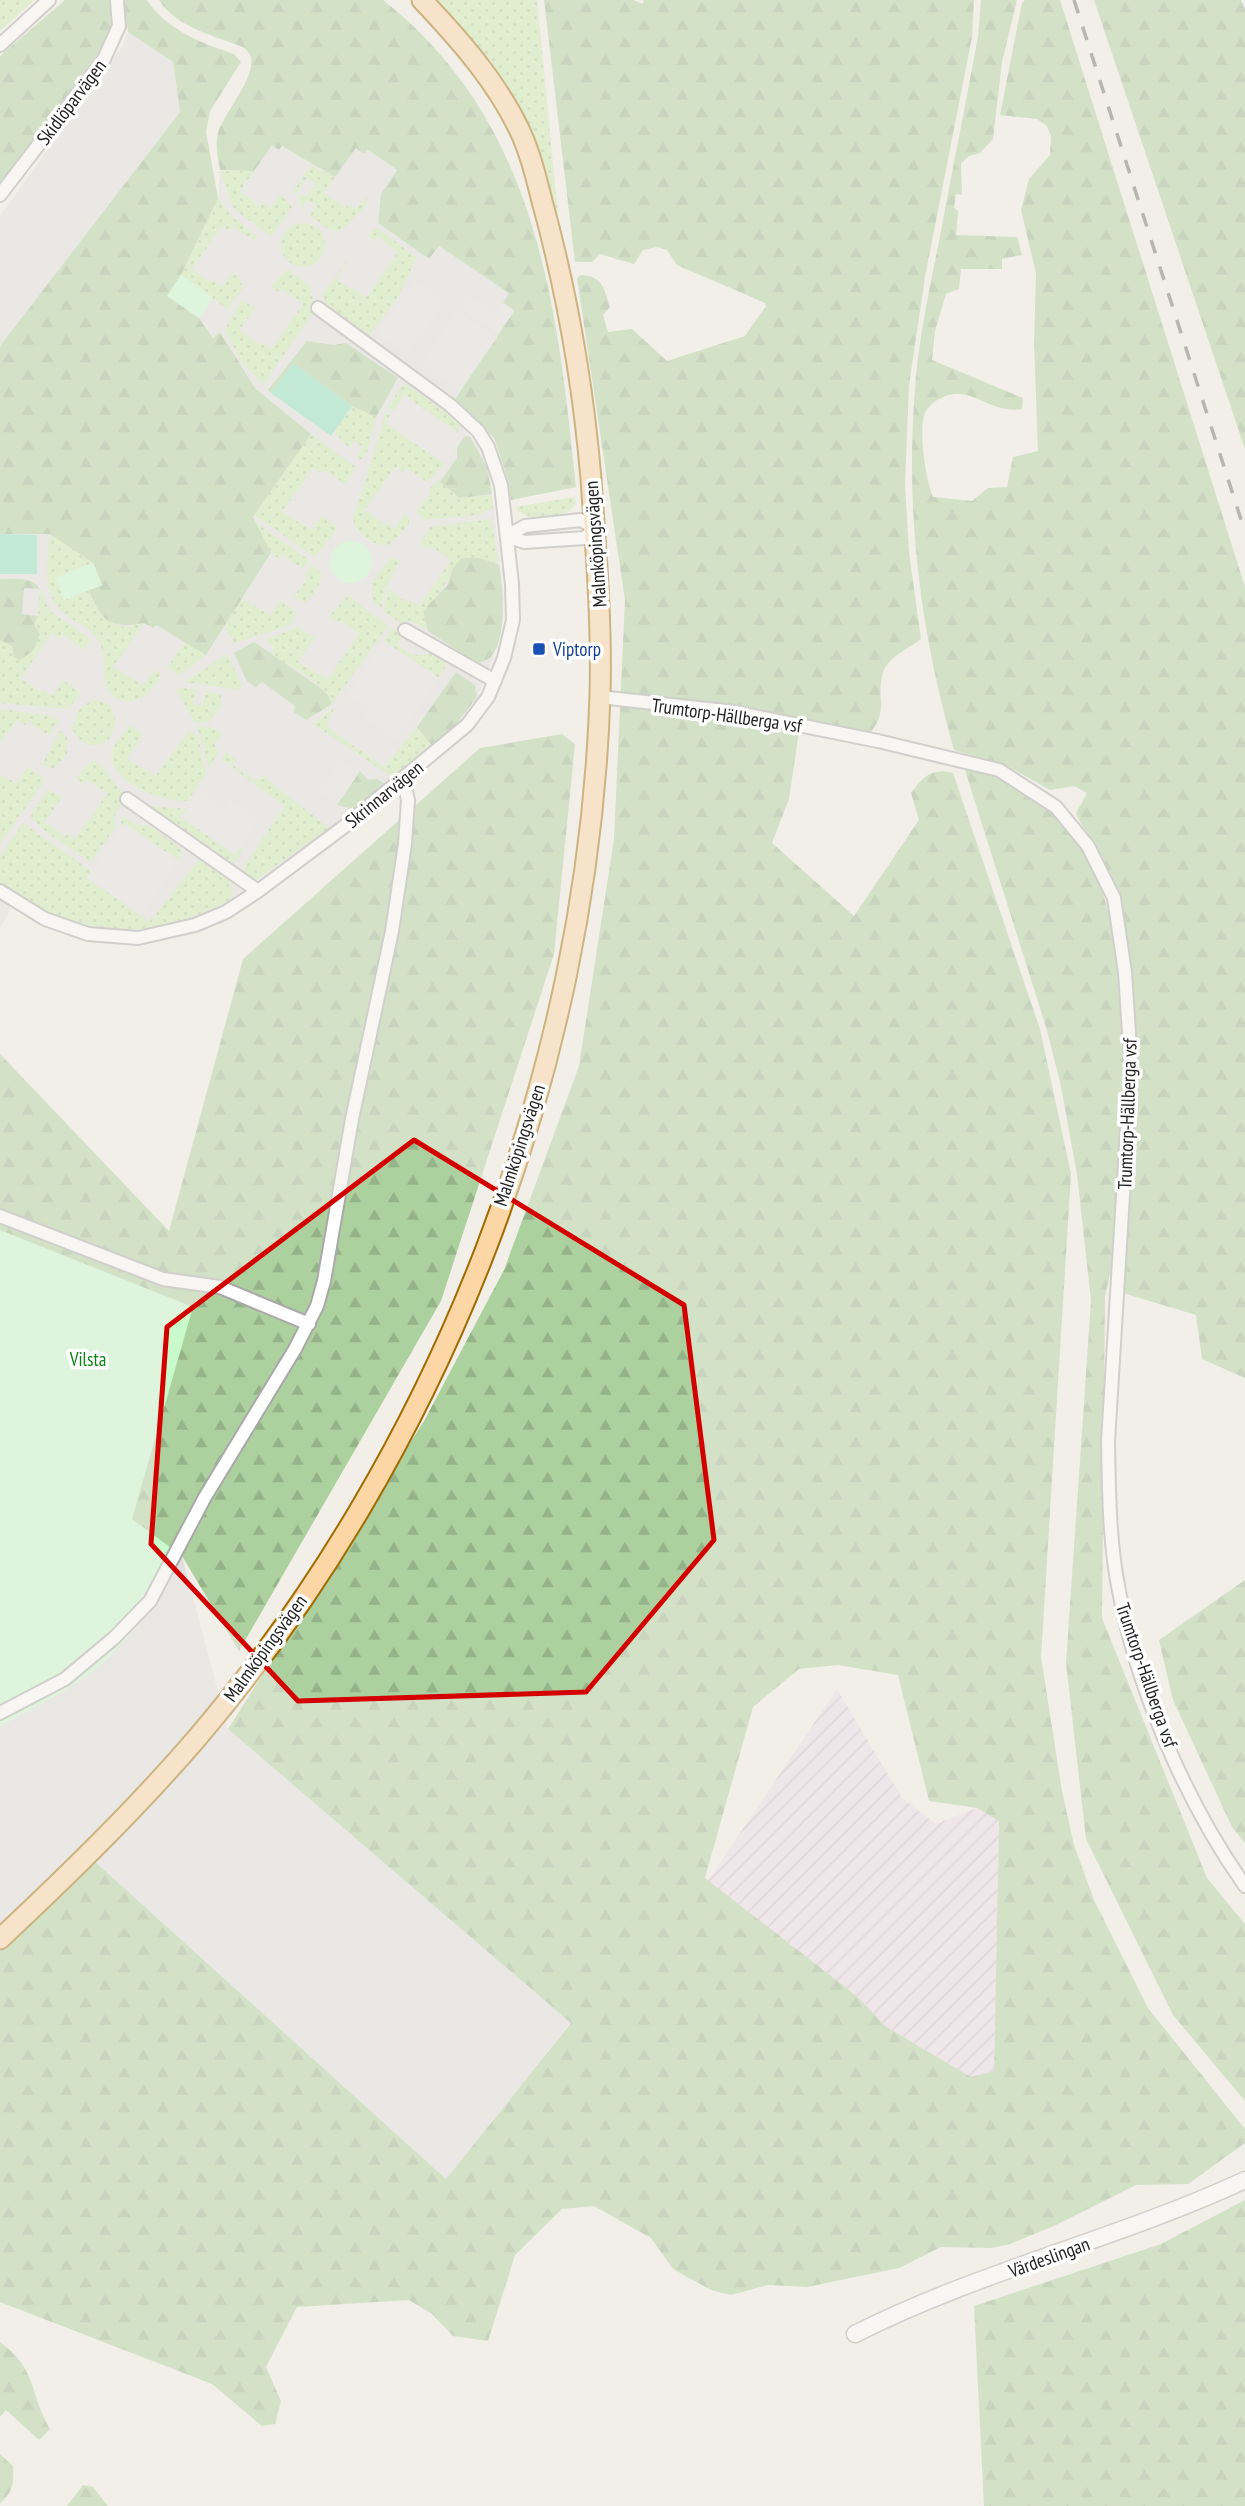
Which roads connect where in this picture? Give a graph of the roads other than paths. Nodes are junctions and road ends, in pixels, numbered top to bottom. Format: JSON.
{"nodes":[{"id":1,"x":50,"y":0,"type":"edge"},
{"id":2,"x":117,"y":0,"type":"edge"},
{"id":3,"x":412,"y":1,"type":"edge"},
{"id":4,"x":0,"y":46,"type":"edge"},
{"id":5,"x":0,"y":195,"type":"edge"},
{"id":6,"x":318,"y":308,"type":"dead end"},
{"id":7,"x":594,"y":528,"type":"junction"},
{"id":8,"x":507,"y":536,"type":"junction"},
{"id":9,"x":405,"y":630,"type":"dead end"},
{"id":10,"x":495,"y":681,"type":"junction"},
{"id":11,"x":600,"y":697,"type":"junction"},
{"id":12,"x":403,"y":779,"type":"junction"},
{"id":13,"x":127,"y":799,"type":"dead end"},
{"id":14,"x":0,"y":891,"type":"edge"},
{"id":15,"x":258,"y":891,"type":"junction"},
{"id":16,"x":0,"y":1216,"type":"edge"},
{"id":17,"x":309,"y":1324,"type":"junction"},
{"id":18,"x":0,"y":1713,"type":"edge"},
{"id":19,"x":1245,"y":1886,"type":"edge"},
{"id":20,"x":0,"y":1939,"type":"edge"},
{"id":21,"x":1245,"y":2180,"type":"edge"},
{"id":22,"x":855,"y":2334,"type":"dead end"}],
"edges":[{"from":1,"to":4,"type":"street"},
{"from":2,"to":5,"type":"street","name":"Skidlöparvägen"},
{"from":3,"to":7,"type":"main road","name":"Malmköpingsvägen"},
{"from":6,"to":8,"type":"street","name":"Skrinnarvägen"},
{"from":7,"to":8,"type":"street"},
{"from":7,"to":8,"type":"street"},
{"from":7,"to":11,"type":"main road","name":"Malmköpingsvägen"},
{"from":8,"to":10,"type":"street","name":"Skrinnarvägen"},
{"from":9,"to":10,"type":"street"},
{"from":10,"to":12,"type":"street","name":"Skrinnarvägen"},
{"from":11,"to":19,"type":"street","name":"Trumtorp-Hällberga vsf"},
{"from":11,"to":20,"type":"main road","name":"Malmköpingsvägen"},
{"from":12,"to":15,"type":"street","name":"Skrinnarvägen"},
{"from":12,"to":17,"type":"street"},
{"from":13,"to":15,"type":"street"},
{"from":14,"to":15,"type":"street","name":"Skrinnarvägen"},
{"from":16,"to":17,"type":"street"},
{"from":17,"to":18,"type":"street"},
{"from":21,"to":22,"type":"street","name":"Värdeslingan"}]}
